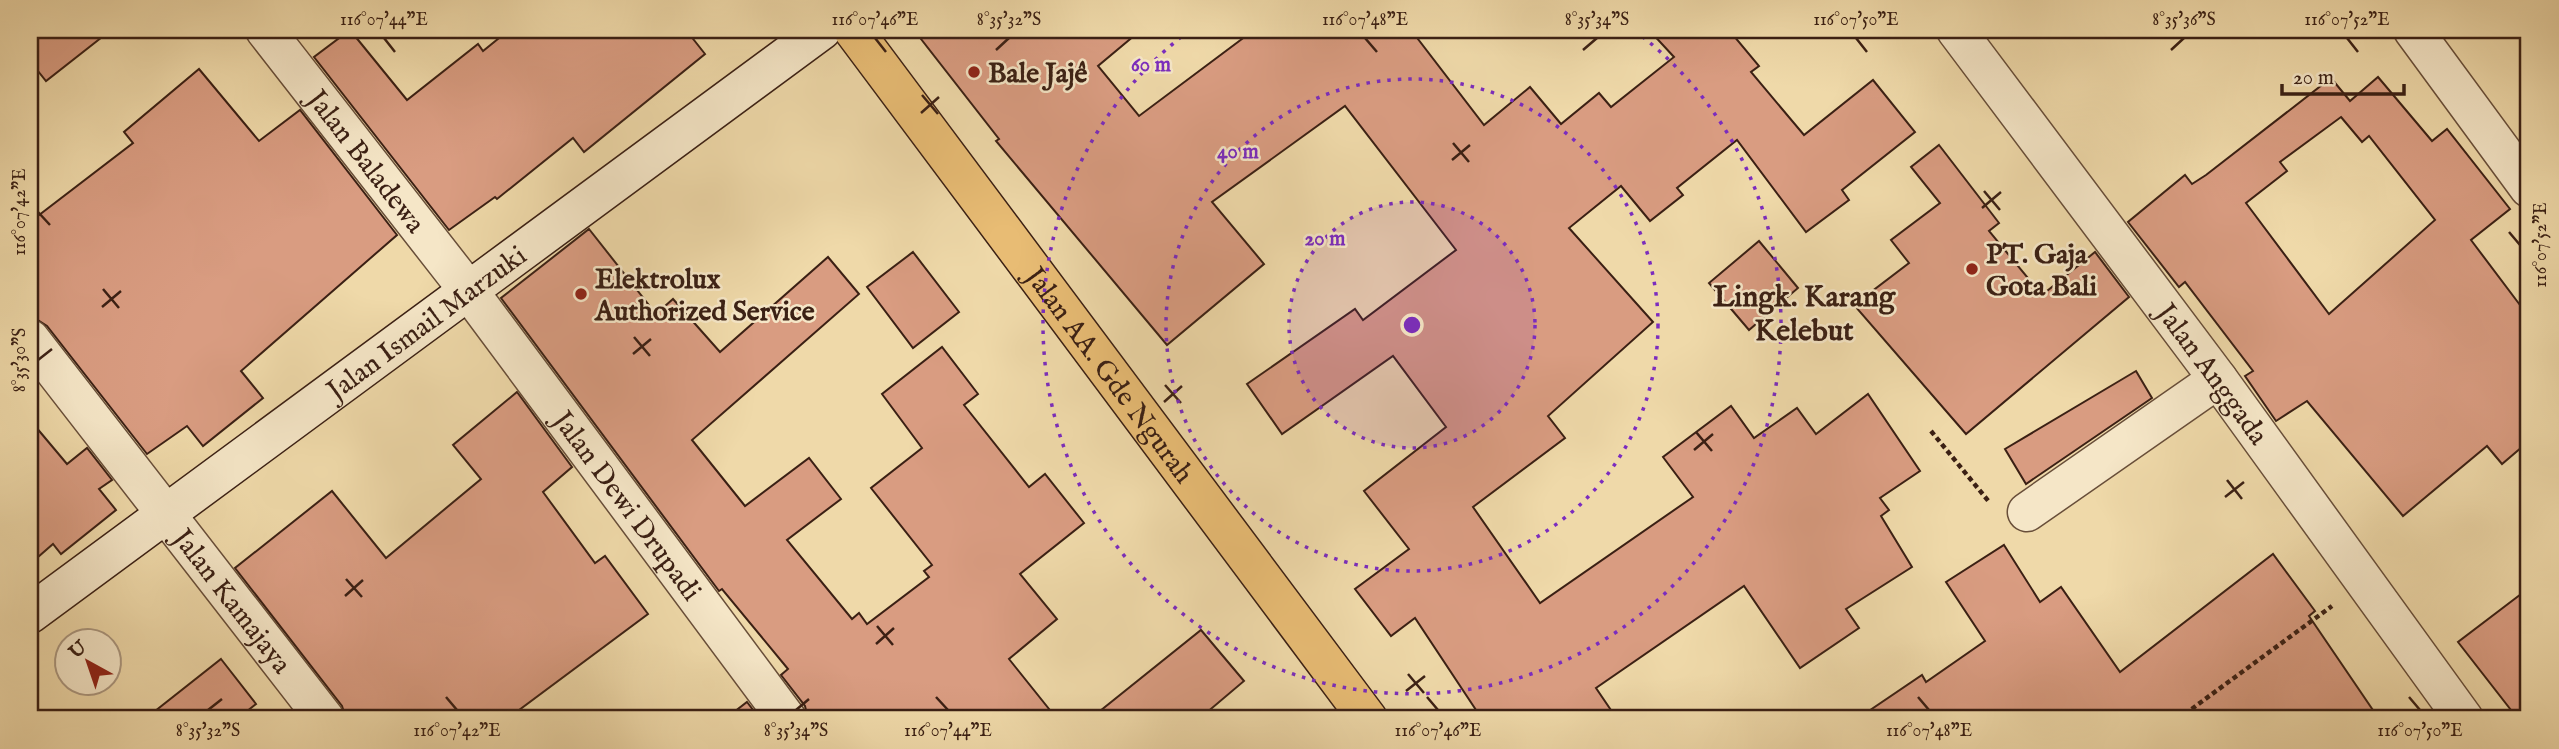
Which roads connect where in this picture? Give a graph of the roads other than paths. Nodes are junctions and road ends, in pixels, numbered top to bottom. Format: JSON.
{"nodes":[{"id":1,"x":265,"y":30,"type":"edge"},
{"id":2,"x":822,"y":30,"type":"edge"},
{"id":3,"x":853,"y":30,"type":"edge"},
{"id":4,"x":1956,"y":30,"type":"edge"},
{"id":5,"x":2413,"y":30,"type":"edge"},
{"id":6,"x":2529,"y":188,"type":"edge"},
{"id":7,"x":469,"y":292,"type":"junction"},
{"id":8,"x":30,"y":339,"type":"edge"},
{"id":9,"x":2218,"y":379,"type":"junction"},
{"id":10,"x":2027,"y":512,"type":"road end"},
{"id":11,"x":166,"y":514,"type":"junction"},
{"id":12,"x":30,"y":614,"type":"edge"},
{"id":13,"x":325,"y":719,"type":"edge"},
{"id":14,"x":787,"y":719,"type":"edge"},
{"id":15,"x":1368,"y":719,"type":"edge"},
{"id":16,"x":2464,"y":719,"type":"edge"}],
"edges":[{"from":1,"to":7,"type":"street","name":"Jalan Baladewa"},
{"from":2,"to":7,"type":"street","name":"Jalan Ismail Marzuki"},
{"from":3,"to":15,"type":"main road","name":"Jalan AA. Gde Ngurah"},
{"from":4,"to":9,"type":"street","name":"Jalan Anggada"},
{"from":5,"to":6,"type":"street"},
{"from":7,"to":11,"type":"street","name":"Jalan Ismail Marzuki"},
{"from":7,"to":14,"type":"street","name":"Jalan Dewi Drupadi"},
{"from":8,"to":11,"type":"street","name":"Jalan Kamajaya"},
{"from":9,"to":10,"type":"street"},
{"from":9,"to":16,"type":"street","name":"Jalan Anggada"},
{"from":11,"to":12,"type":"street","name":"Jalan Ismail Marzuki"},
{"from":11,"to":13,"type":"street","name":"Jalan Kamajaya"}]}
